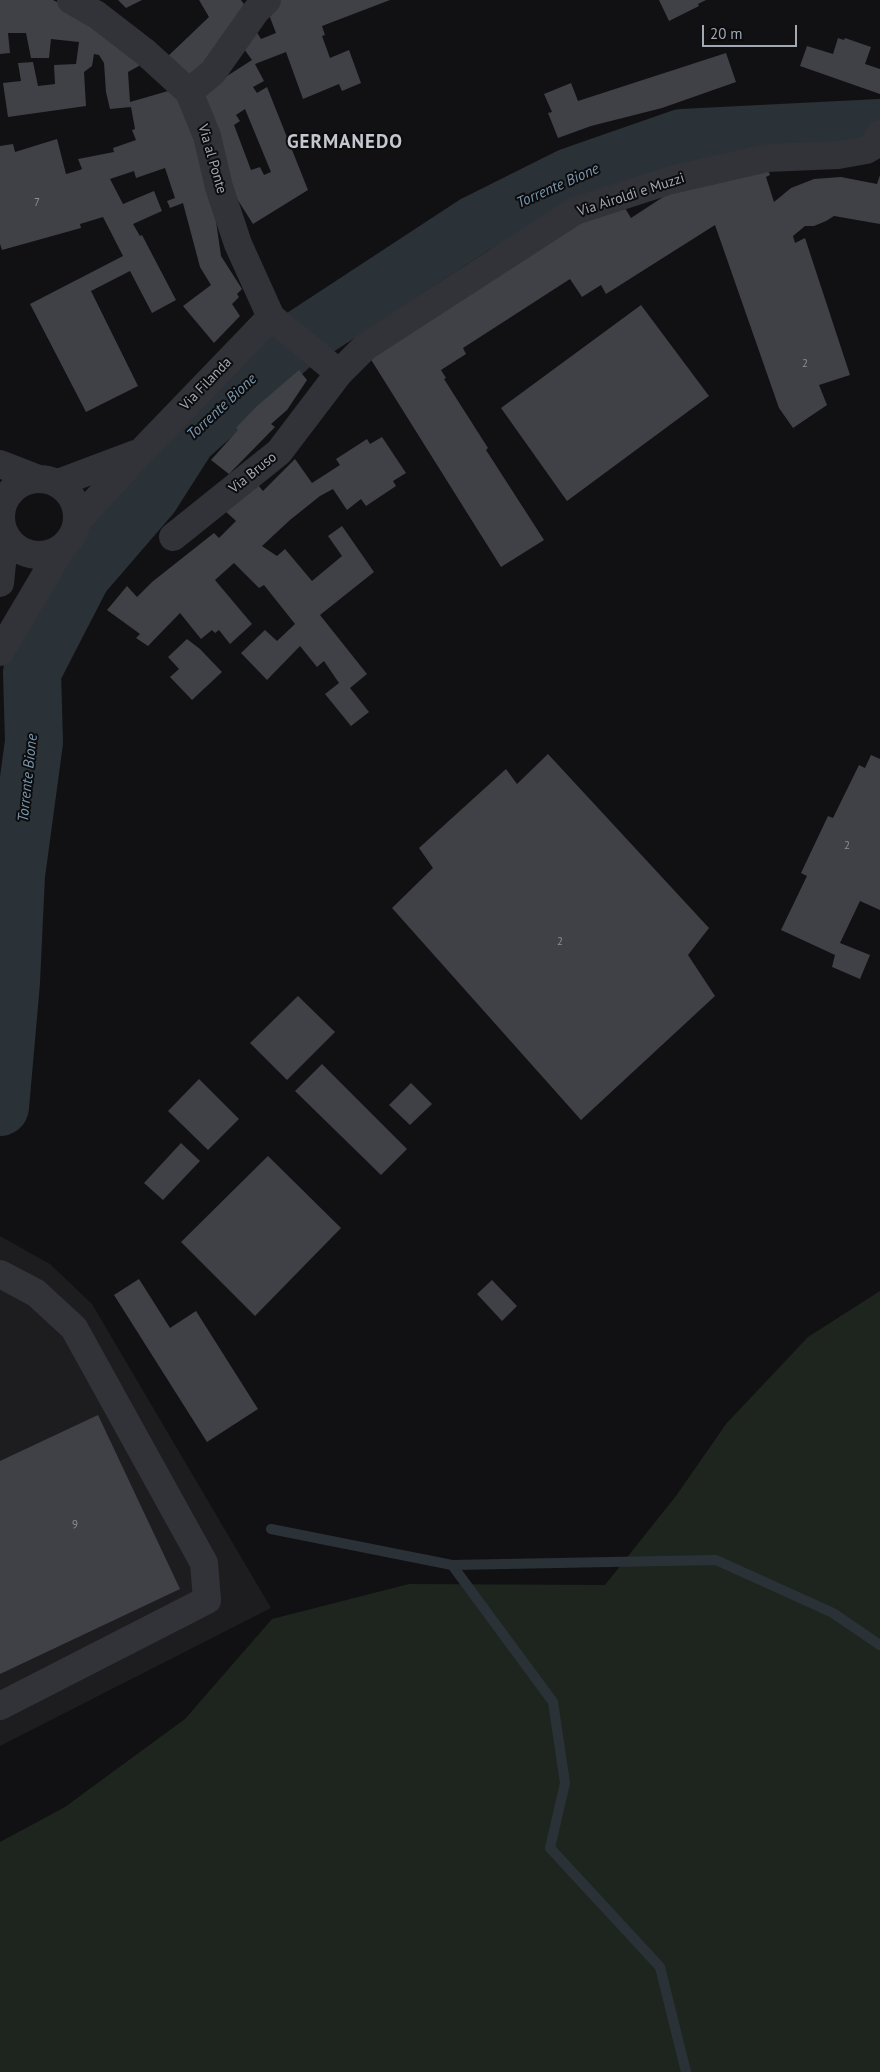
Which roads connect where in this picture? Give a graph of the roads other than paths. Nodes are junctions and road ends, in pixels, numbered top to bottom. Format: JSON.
{"nodes":[{"id":1,"x":71,"y":0,"type":"edge"},
{"id":2,"x":267,"y":0,"type":"edge"},
{"id":3,"x":188,"y":92,"type":"junction"},
{"id":4,"x":877,"y":142,"type":"edge"},
{"id":5,"x":280,"y":324,"type":"junction"},
{"id":6,"x":330,"y":365,"type":"junction"},
{"id":7,"x":141,"y":452,"type":"junction"},
{"id":8,"x":0,"y":464,"type":"edge"},
{"id":9,"x":47,"y":480,"type":"junction"},
{"id":10,"x":77,"y":521,"type":"junction"},
{"id":11,"x":5,"y":534,"type":"junction"},
{"id":12,"x":173,"y":537,"type":"dead end"},
{"id":13,"x":61,"y":548,"type":"junction"},
{"id":14,"x":0,"y":582,"type":"edge"},
{"id":15,"x":0,"y":652,"type":"edge"},
{"id":16,"x":0,"y":1274,"type":"edge"},
{"id":17,"x":0,"y":1706,"type":"edge"}],
"edges":[{"from":1,"to":3,"type":"street","name":"Via al Ponte"},
{"from":2,"to":3,"type":"street"},
{"from":3,"to":5,"type":"street","name":"Via al Ponte"},
{"from":4,"to":6,"type":"street","name":"Via Airoldi e Muzzi"},
{"from":5,"to":6,"type":"street"},
{"from":5,"to":7,"type":"street","name":"Via Filanda"},
{"from":6,"to":12,"type":"street","name":"Via Bruso"},
{"from":7,"to":9,"type":"street","name":"Via Filanda"},
{"from":7,"to":10,"type":"street","name":"Via Filanda"},
{"from":8,"to":9,"type":"street"},
{"from":9,"to":10,"type":"street"},
{"from":9,"to":11,"type":"street","name":"Via Filanda"},
{"from":10,"to":13,"type":"street","name":"Via Filanda"},
{"from":11,"to":13,"type":"street"},
{"from":11,"to":14,"type":"street","name":"Via Filanda"},
{"from":13,"to":15,"type":"street","name":"Via Filanda"},
{"from":16,"to":17,"type":"street"}]}
